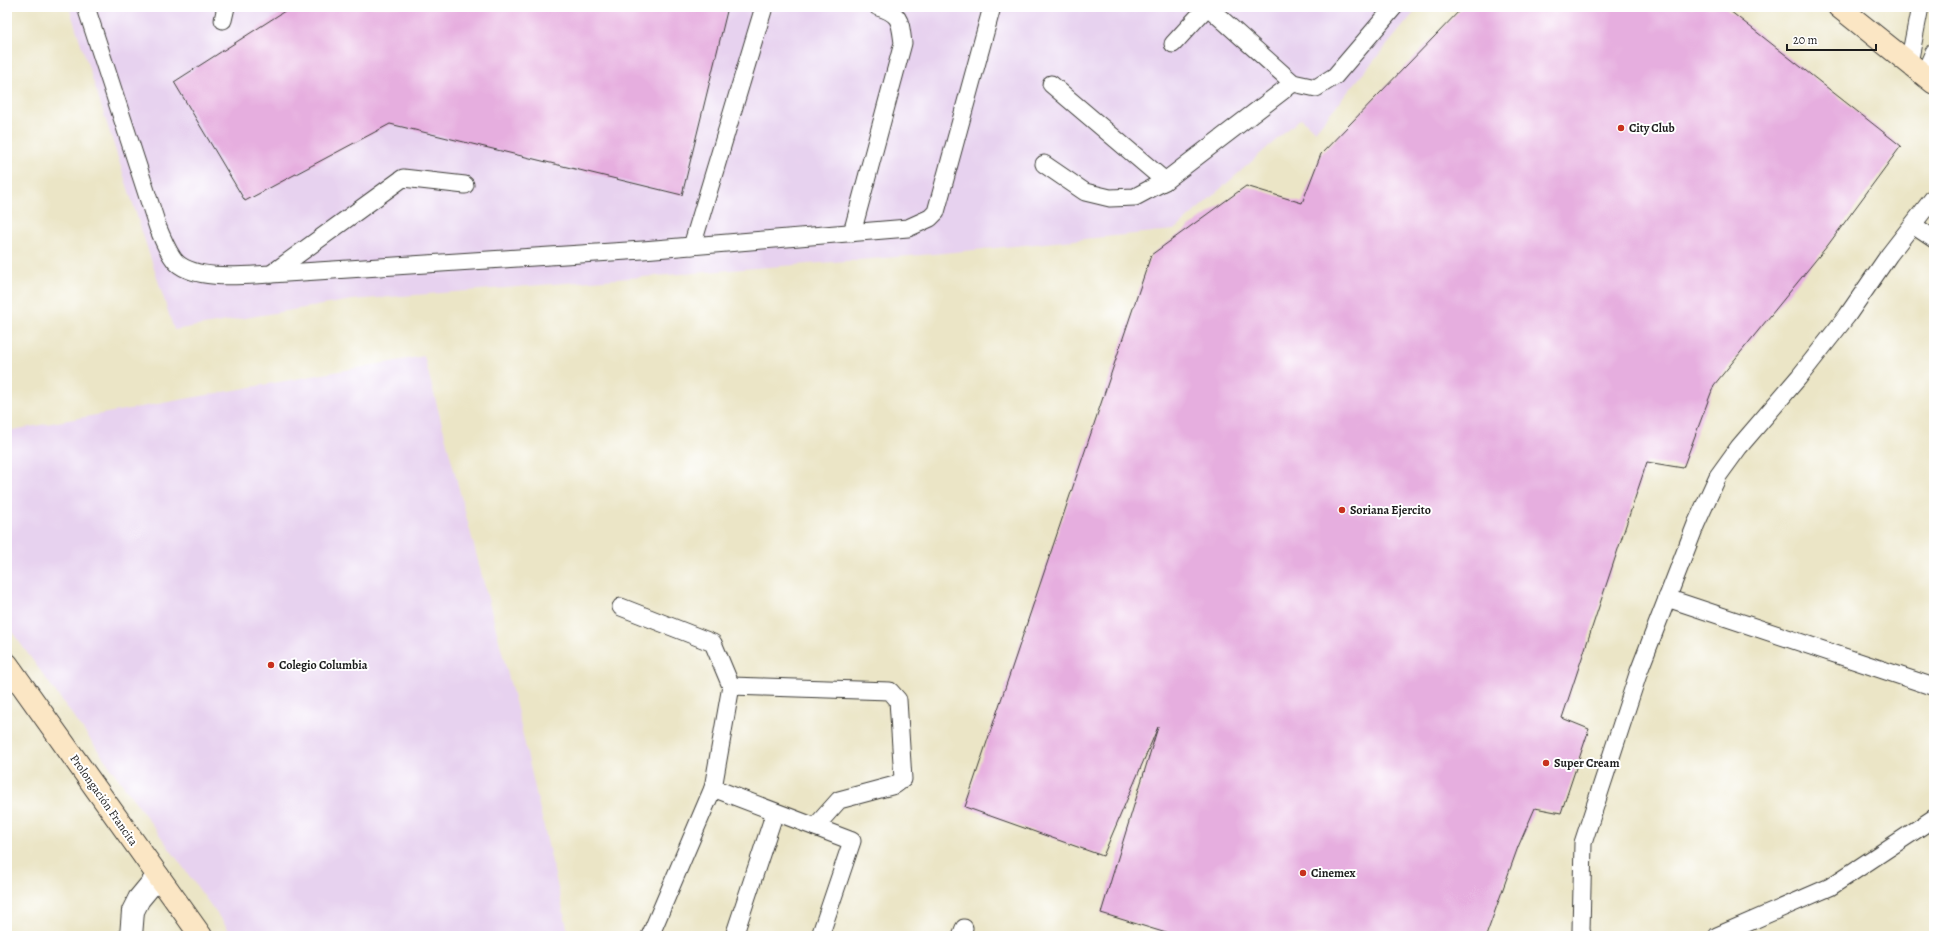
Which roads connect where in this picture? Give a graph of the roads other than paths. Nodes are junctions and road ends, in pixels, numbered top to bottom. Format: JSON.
{"nodes":[{"id":1,"x":86,"y":7,"type":"edge"},
{"id":2,"x":764,"y":7,"type":"edge"},
{"id":3,"x":878,"y":7,"type":"edge"},
{"id":4,"x":992,"y":7,"type":"edge"},
{"id":5,"x":1207,"y":7,"type":"edge"},
{"id":6,"x":1394,"y":7,"type":"edge"},
{"id":7,"x":1838,"y":7,"type":"edge"},
{"id":8,"x":1920,"y":7,"type":"edge"},
{"id":9,"x":1173,"y":44,"type":"dead end"},
{"id":10,"x":1934,"y":52,"type":"edge"},
{"id":11,"x":1923,"y":73,"type":"edge"},
{"id":12,"x":1293,"y":83,"type":"junction"},
{"id":13,"x":1051,"y":84,"type":"dead end"},
{"id":14,"x":1044,"y":164,"type":"dead end"},
{"id":15,"x":1165,"y":181,"type":"junction"},
{"id":16,"x":465,"y":185,"type":"dead end"},
{"id":17,"x":1934,"y":197,"type":"edge"},
{"id":18,"x":1913,"y":225,"type":"junction"},
{"id":19,"x":852,"y":233,"type":"junction"},
{"id":20,"x":1934,"y":239,"type":"edge"},
{"id":21,"x":692,"y":246,"type":"junction"},
{"id":22,"x":270,"y":274,"type":"junction"},
{"id":23,"x":1667,"y":598,"type":"junction"},
{"id":24,"x":622,"y":607,"type":"dead end"},
{"id":25,"x":7,"y":664,"type":"edge"},
{"id":26,"x":731,"y":686,"type":"junction"},
{"id":27,"x":1934,"y":687,"type":"edge"},
{"id":28,"x":713,"y":788,"type":"junction"},
{"id":29,"x":776,"y":812,"type":"junction"},
{"id":30,"x":1934,"y":818,"type":"edge"},
{"id":31,"x":815,"y":827,"type":"junction"},
{"id":32,"x":158,"y":876,"type":"junction"},
{"id":33,"x":131,"y":936,"type":"edge"},
{"id":34,"x":201,"y":936,"type":"edge"},
{"id":35,"x":650,"y":936,"type":"edge"},
{"id":36,"x":734,"y":936,"type":"edge"},
{"id":37,"x":820,"y":936,"type":"edge"},
{"id":38,"x":1583,"y":936,"type":"edge"},
{"id":39,"x":1717,"y":936,"type":"edge"}],
"edges":[{"from":1,"to":22,"type":"lane"},
{"from":2,"to":21,"type":"lane"},
{"from":3,"to":19,"type":"lane"},
{"from":4,"to":19,"type":"lane"},
{"from":5,"to":9,"type":"lane"},
{"from":5,"to":12,"type":"lane"},
{"from":6,"to":12,"type":"lane"},
{"from":7,"to":11,"type":"main road"},
{"from":8,"to":11,"type":"lane"},
{"from":10,"to":11,"type":"lane"},
{"from":12,"to":15,"type":"lane"},
{"from":13,"to":15,"type":"lane"},
{"from":14,"to":15,"type":"lane"},
{"from":16,"to":22,"type":"lane"},
{"from":17,"to":18,"type":"lane"},
{"from":18,"to":20,"type":"lane"},
{"from":18,"to":23,"type":"lane"},
{"from":19,"to":21,"type":"lane"},
{"from":21,"to":22,"type":"lane"},
{"from":23,"to":27,"type":"lane"},
{"from":23,"to":38,"type":"lane"},
{"from":24,"to":26,"type":"lane"},
{"from":25,"to":32,"type":"main road","name":"Prolongación Francita"},
{"from":26,"to":28,"type":"lane"},
{"from":26,"to":31,"type":"lane"},
{"from":28,"to":29,"type":"lane"},
{"from":28,"to":35,"type":"lane"},
{"from":29,"to":31,"type":"lane"},
{"from":29,"to":36,"type":"lane"},
{"from":30,"to":39,"type":"lane"},
{"from":31,"to":37,"type":"lane"},
{"from":32,"to":33,"type":"street"},
{"from":32,"to":34,"type":"main road","name":"Prolongación Francita"}]}
